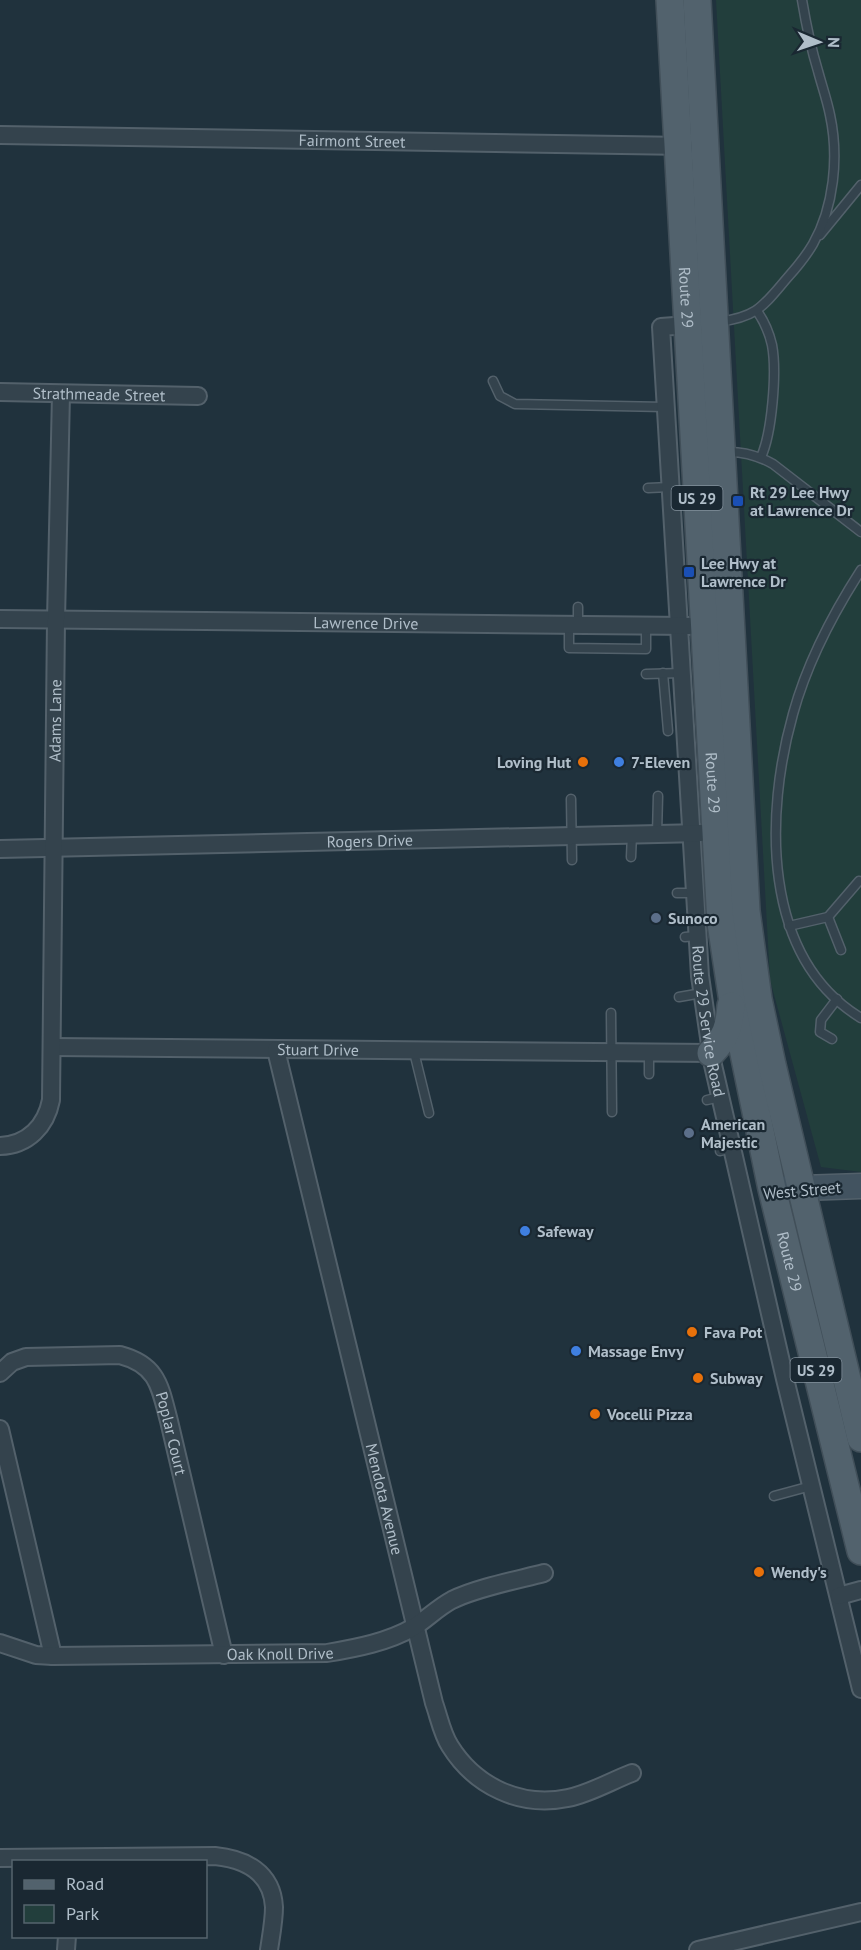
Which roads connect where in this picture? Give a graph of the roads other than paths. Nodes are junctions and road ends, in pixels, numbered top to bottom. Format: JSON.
{"nodes":[{"id":1,"x":670,"y":0,"type":"edge"},
{"id":2,"x":697,"y":0,"type":"edge"},
{"id":3,"x":802,"y":0,"type":"edge"},
{"id":4,"x":0,"y":135,"type":"edge"},
{"id":5,"x":705,"y":145,"type":"junction"},
{"id":6,"x":677,"y":146,"type":"junction"},
{"id":7,"x":861,"y":184,"type":"edge"},
{"id":8,"x":812,"y":245,"type":"junction"},
{"id":9,"x":757,"y":311,"type":"junction"},
{"id":10,"x":714,"y":322,"type":"junction"},
{"id":11,"x":688,"y":325,"type":"junction"},
{"id":12,"x":493,"y":381,"type":"dead end"},
{"id":13,"x":0,"y":392,"type":"edge"},
{"id":14,"x":61,"y":394,"type":"junction"},
{"id":15,"x":198,"y":396,"type":"dead end"},
{"id":16,"x":665,"y":407,"type":"junction"},
{"id":17,"x":708,"y":452,"type":"junction"},
{"id":18,"x":761,"y":457,"type":"junction"},
{"id":19,"x":670,"y":487,"type":"junction"},
{"id":20,"x":648,"y":488,"type":"dead end"},
{"id":21,"x":861,"y":532,"type":"edge"},
{"id":22,"x":861,"y":570,"type":"edge"},
{"id":23,"x":578,"y":607,"type":"dead end"},
{"id":24,"x":0,"y":620,"type":"edge"},
{"id":25,"x":56,"y":620,"type":"junction"},
{"id":26,"x":705,"y":625,"type":"junction"},
{"id":27,"x":574,"y":626,"type":"junction"},
{"id":28,"x":646,"y":626,"type":"junction"},
{"id":29,"x":663,"y":673,"type":"junction"},
{"id":30,"x":682,"y":673,"type":"junction"},
{"id":31,"x":646,"y":674,"type":"dead end"},
{"id":32,"x":668,"y":731,"type":"dead end"},
{"id":33,"x":658,"y":796,"type":"dead end"},
{"id":34,"x":571,"y":799,"type":"dead end"},
{"id":35,"x":742,"y":831,"type":"junction"},
{"id":36,"x":703,"y":832,"type":"junction"},
{"id":37,"x":632,"y":834,"type":"junction"},
{"id":38,"x":657,"y":834,"type":"junction"},
{"id":39,"x":572,"y":836,"type":"junction"},
{"id":40,"x":54,"y":848,"type":"junction"},
{"id":41,"x":0,"y":849,"type":"edge"},
{"id":42,"x":631,"y":857,"type":"dead end"},
{"id":43,"x":572,"y":860,"type":"dead end"},
{"id":44,"x":860,"y":881,"type":"dead end"},
{"id":45,"x":677,"y":893,"type":"dead end"},
{"id":46,"x":694,"y":893,"type":"junction"},
{"id":47,"x":828,"y":917,"type":"junction"},
{"id":48,"x":789,"y":926,"type":"junction"},
{"id":49,"x":841,"y":950,"type":"dead end"},
{"id":50,"x":702,"y":993,"type":"junction"},
{"id":51,"x":732,"y":995,"type":"junction"},
{"id":52,"x":679,"y":997,"type":"dead end"},
{"id":53,"x":837,"y":999,"type":"junction"},
{"id":54,"x":611,"y":1013,"type":"dead end"},
{"id":55,"x":861,"y":1018,"type":"edge"},
{"id":56,"x":832,"y":1039,"type":"dead end"},
{"id":57,"x":52,"y":1047,"type":"junction"},
{"id":58,"x":276,"y":1050,"type":"junction"},
{"id":59,"x":414,"y":1052,"type":"junction"},
{"id":60,"x":611,"y":1052,"type":"junction"},
{"id":61,"x":649,"y":1053,"type":"junction"},
{"id":62,"x":711,"y":1053,"type":"junction"},
{"id":63,"x":649,"y":1074,"type":"dead end"},
{"id":64,"x":612,"y":1112,"type":"dead end"},
{"id":65,"x":429,"y":1113,"type":"dead end"},
{"id":66,"x":0,"y":1146,"type":"edge"},
{"id":67,"x":861,"y":1186,"type":"edge"},
{"id":68,"x":801,"y":1188,"type":"junction"},
{"id":69,"x":772,"y":1189,"type":"junction"},
{"id":70,"x":744,"y":1196,"type":"junction"},
{"id":71,"x":0,"y":1373,"type":"edge"},
{"id":72,"x":0,"y":1429,"type":"edge"},
{"id":73,"x":861,"y":1438,"type":"edge"},
{"id":74,"x":811,"y":1486,"type":"junction"},
{"id":75,"x":774,"y":1496,"type":"dead end"},
{"id":76,"x":861,"y":1551,"type":"edge"},
{"id":77,"x":544,"y":1573,"type":"dead end"},
{"id":78,"x":861,"y":1590,"type":"edge"},
{"id":79,"x":838,"y":1596,"type":"junction"},
{"id":80,"x":416,"y":1626,"type":"junction"},
{"id":81,"x":0,"y":1643,"type":"edge"},
{"id":82,"x":224,"y":1655,"type":"junction"},
{"id":83,"x":53,"y":1656,"type":"junction"},
{"id":84,"x":861,"y":1689,"type":"edge"},
{"id":85,"x":632,"y":1773,"type":"dead end"},
{"id":86,"x":0,"y":1858,"type":"edge"},
{"id":87,"x":75,"y":1859,"type":"edge"},
{"id":88,"x":861,"y":1912,"type":"edge"},
{"id":89,"x":269,"y":1950,"type":"edge"},
{"id":90,"x":698,"y":1950,"type":"edge"}],
"edges":[{"from":1,"to":6,"type":"main road","name":"Route 29","number":"US 29"},
{"from":2,"to":5,"type":"main road","name":"Route 29","number":"US 29"},
{"from":3,"to":8,"type":"lane"},
{"from":4,"to":6,"type":"street","name":"Fairmont Street"},
{"from":5,"to":6,"type":"street","name":"Fairmont Street"},
{"from":5,"to":10,"type":"main road","name":"Route 29","number":"US 29"},
{"from":6,"to":11,"type":"main road","name":"Route 29","number":"US 29"},
{"from":7,"to":8,"type":"lane"},
{"from":8,"to":9,"type":"lane"},
{"from":9,"to":10,"type":"lane"},
{"from":9,"to":18,"type":"lane"},
{"from":10,"to":17,"type":"main road","name":"Route 29","number":"US 29"},
{"from":11,"to":16,"type":"street","name":"Route 29 Service Road"},
{"from":11,"to":17,"type":"main road","name":"Route 29","number":"US 29"},
{"from":12,"to":16,"type":"lane"},
{"from":13,"to":14,"type":"street","name":"Strathmeade Street"},
{"from":14,"to":15,"type":"street","name":"Strathmeade Street"},
{"from":14,"to":25,"type":"street","name":"Adams Lane"},
{"from":16,"to":19,"type":"street","name":"Route 29 Service Road"},
{"from":17,"to":18,"type":"lane"},
{"from":17,"to":26,"type":"main road","name":"Route 29","number":"US 29"},
{"from":18,"to":21,"type":"lane"},
{"from":19,"to":20,"type":"lane"},
{"from":19,"to":26,"type":"street","name":"Route 29 Service Road"},
{"from":22,"to":48,"type":"lane"},
{"from":23,"to":27,"type":"lane"},
{"from":24,"to":25,"type":"street","name":"Lawrence Drive"},
{"from":25,"to":27,"type":"street","name":"Lawrence Drive"},
{"from":25,"to":40,"type":"street","name":"Adams Lane"},
{"from":26,"to":28,"type":"street","name":"Lawrence Drive"},
{"from":26,"to":30,"type":"street","name":"Route 29 Service Road"},
{"from":26,"to":35,"type":"main road","name":"Route 29","number":"US 29"},
{"from":26,"to":36,"type":"main road","name":"Route 29","number":"US 29"},
{"from":27,"to":28,"type":"street","name":"Lawrence Drive"},
{"from":27,"to":28,"type":"lane"},
{"from":29,"to":30,"type":"lane"},
{"from":29,"to":31,"type":"lane"},
{"from":29,"to":32,"type":"lane"},
{"from":30,"to":36,"type":"street","name":"Route 29 Service Road"},
{"from":33,"to":38,"type":"lane"},
{"from":34,"to":39,"type":"lane"},
{"from":35,"to":36,"type":"street","name":"Rogers Drive"},
{"from":35,"to":68,"type":"main road","name":"Route 29","number":"US 29"},
{"from":36,"to":38,"type":"street","name":"Rogers Drive"},
{"from":36,"to":46,"type":"street","name":"Route 29 Service Road"},
{"from":36,"to":51,"type":"main road","name":"Route 29","number":"US 29"},
{"from":37,"to":38,"type":"street","name":"Rogers Drive"},
{"from":37,"to":39,"type":"street","name":"Rogers Drive"},
{"from":37,"to":42,"type":"lane"},
{"from":39,"to":40,"type":"street","name":"Rogers Drive"},
{"from":39,"to":43,"type":"lane"},
{"from":40,"to":41,"type":"street","name":"Rogers Drive"},
{"from":40,"to":57,"type":"street","name":"Adams Lane"},
{"from":44,"to":47,"type":"lane"},
{"from":45,"to":46,"type":"lane"},
{"from":46,"to":50,"type":"street","name":"Route 29 Service Road"},
{"from":47,"to":48,"type":"lane"},
{"from":47,"to":49,"type":"lane"},
{"from":48,"to":53,"type":"lane"},
{"from":50,"to":52,"type":"lane"},
{"from":50,"to":62,"type":"street","name":"Route 29 Service Road"},
{"from":51,"to":62,"type":"main road"},
{"from":51,"to":69,"type":"main road","name":"Route 29","number":"US 29"},
{"from":53,"to":55,"type":"lane"},
{"from":53,"to":56,"type":"lane"},
{"from":54,"to":60,"type":"lane"},
{"from":57,"to":58,"type":"street","name":"Stuart Drive"},
{"from":57,"to":66,"type":"street"},
{"from":58,"to":59,"type":"street","name":"Stuart Drive"},
{"from":58,"to":80,"type":"street","name":"Mendota Avenue"},
{"from":59,"to":60,"type":"street","name":"Stuart Drive"},
{"from":59,"to":65,"type":"lane"},
{"from":60,"to":61,"type":"street","name":"Stuart Drive"},
{"from":60,"to":64,"type":"lane"},
{"from":61,"to":62,"type":"street","name":"Stuart Drive"},
{"from":61,"to":63,"type":"lane"},
{"from":62,"to":70,"type":"street","name":"Route 29 Service Road"},
{"from":67,"to":68,"type":"main road","name":"West Street"},
{"from":68,"to":69,"type":"main road","name":"West Street"},
{"from":68,"to":73,"type":"main road","name":"Route 29","number":"US 29"},
{"from":69,"to":70,"type":"street","name":"West Street"},
{"from":69,"to":76,"type":"main road","name":"Route 29","number":"US 29"},
{"from":70,"to":74,"type":"street","name":"Route 29 Service Road"},
{"from":71,"to":82,"type":"street","name":"Poplar Court"},
{"from":72,"to":83,"type":"street"},
{"from":74,"to":75,"type":"lane"},
{"from":74,"to":79,"type":"street","name":"Route 29 Service Road"},
{"from":77,"to":80,"type":"street","name":"Oak Knoll Drive"},
{"from":78,"to":79,"type":"street"},
{"from":79,"to":84,"type":"street","name":"Route 29 Service Road"},
{"from":80,"to":82,"type":"street","name":"Oak Knoll Drive"},
{"from":80,"to":85,"type":"street","name":"Mendota Avenue"},
{"from":81,"to":83,"type":"street","name":"Oak Knoll Drive"},
{"from":82,"to":83,"type":"street","name":"Oak Knoll Drive"},
{"from":86,"to":87,"type":"street"},
{"from":87,"to":89,"type":"street"},
{"from":88,"to":90,"type":"street"}]}
